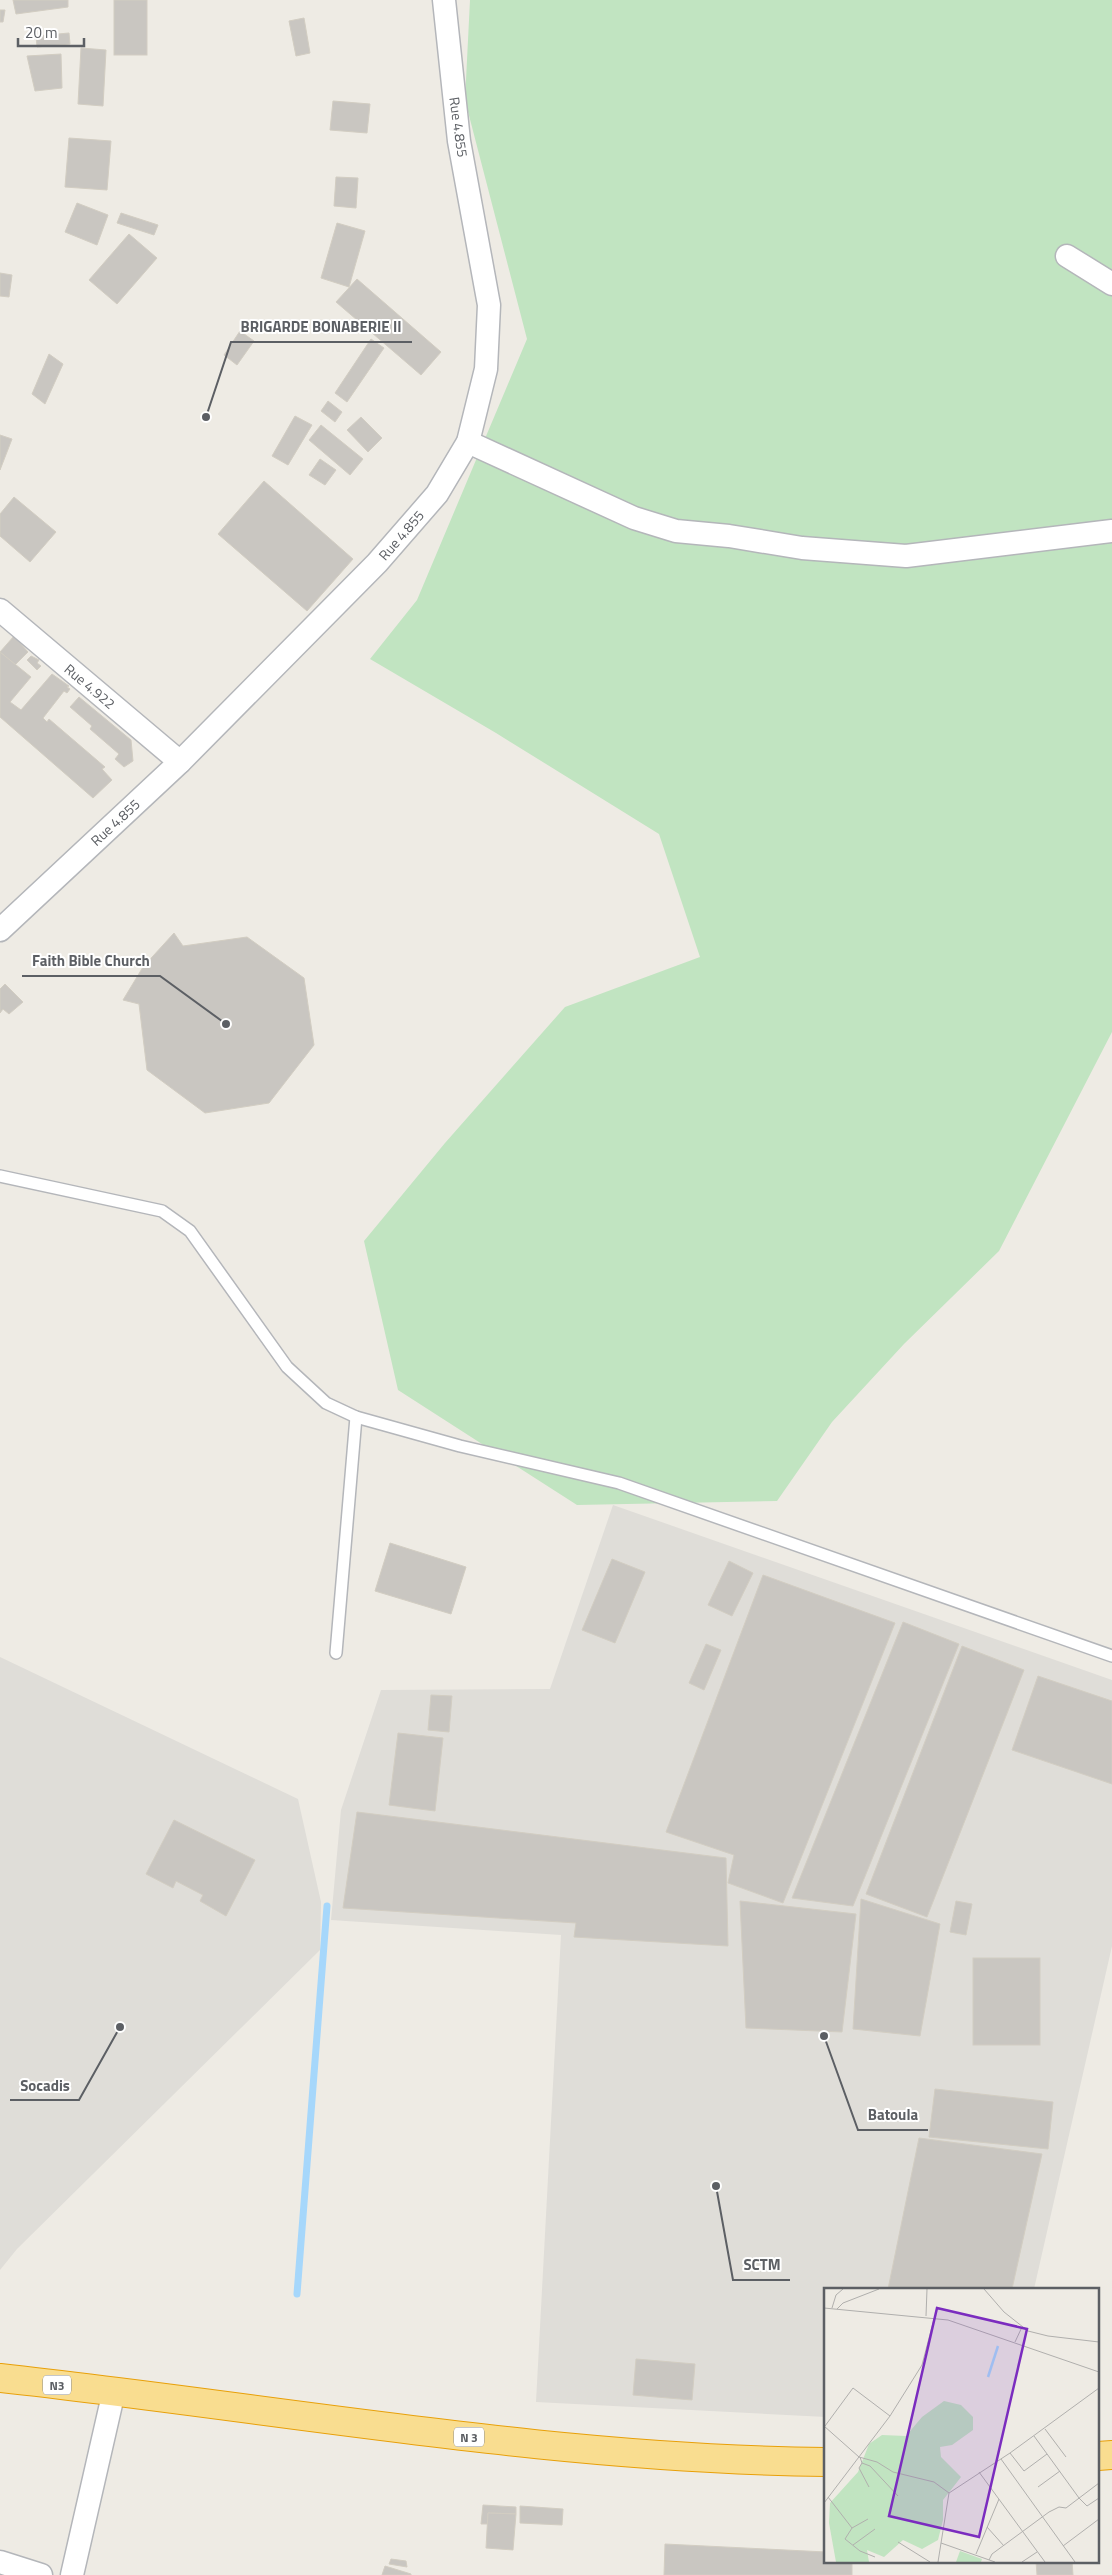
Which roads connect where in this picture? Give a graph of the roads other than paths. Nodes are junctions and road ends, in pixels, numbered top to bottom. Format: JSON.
{"nodes":[{"id":1,"x":444,"y":0,"type":"edge"},
{"id":2,"x":1067,"y":256,"type":"dead end"},
{"id":3,"x":1112,"y":284,"type":"edge"},
{"id":4,"x":468,"y":442,"type":"junction"},
{"id":5,"x":1112,"y":532,"type":"edge"},
{"id":6,"x":0,"y":610,"type":"edge"},
{"id":7,"x":180,"y":762,"type":"junction"},
{"id":8,"x":0,"y":930,"type":"edge"},
{"id":9,"x":0,"y":1176,"type":"edge"},
{"id":10,"x":356,"y":1417,"type":"junction"},
{"id":11,"x":336,"y":1653,"type":"dead end"},
{"id":12,"x":1112,"y":1656,"type":"edge"},
{"id":13,"x":0,"y":2378,"type":"edge"},
{"id":14,"x":114,"y":2391,"type":"junction"},
{"id":15,"x":824,"y":2462,"type":"edge"},
{"id":16,"x":0,"y":2562,"type":"edge"},
{"id":17,"x":41,"y":2575,"type":"edge"},
{"id":18,"x":72,"y":2575,"type":"edge"}],
"edges":[{"from":1,"to":4,"type":"street","name":"Rue 4.855"},
{"from":2,"to":3,"type":"street"},
{"from":4,"to":5,"type":"street"},
{"from":4,"to":7,"type":"street","name":"Rue 4.855"},
{"from":6,"to":7,"type":"street","name":"Rue 4.922"},
{"from":7,"to":8,"type":"street","name":"Rue 4.855"},
{"from":9,"to":10,"type":"lane"},
{"from":10,"to":11,"type":"lane"},
{"from":10,"to":12,"type":"lane"},
{"from":13,"to":14,"type":"highway","number":"N3"},
{"from":14,"to":15,"type":"highway","number":"N 3"},
{"from":14,"to":18,"type":"street"},
{"from":16,"to":17,"type":"street"}]}
